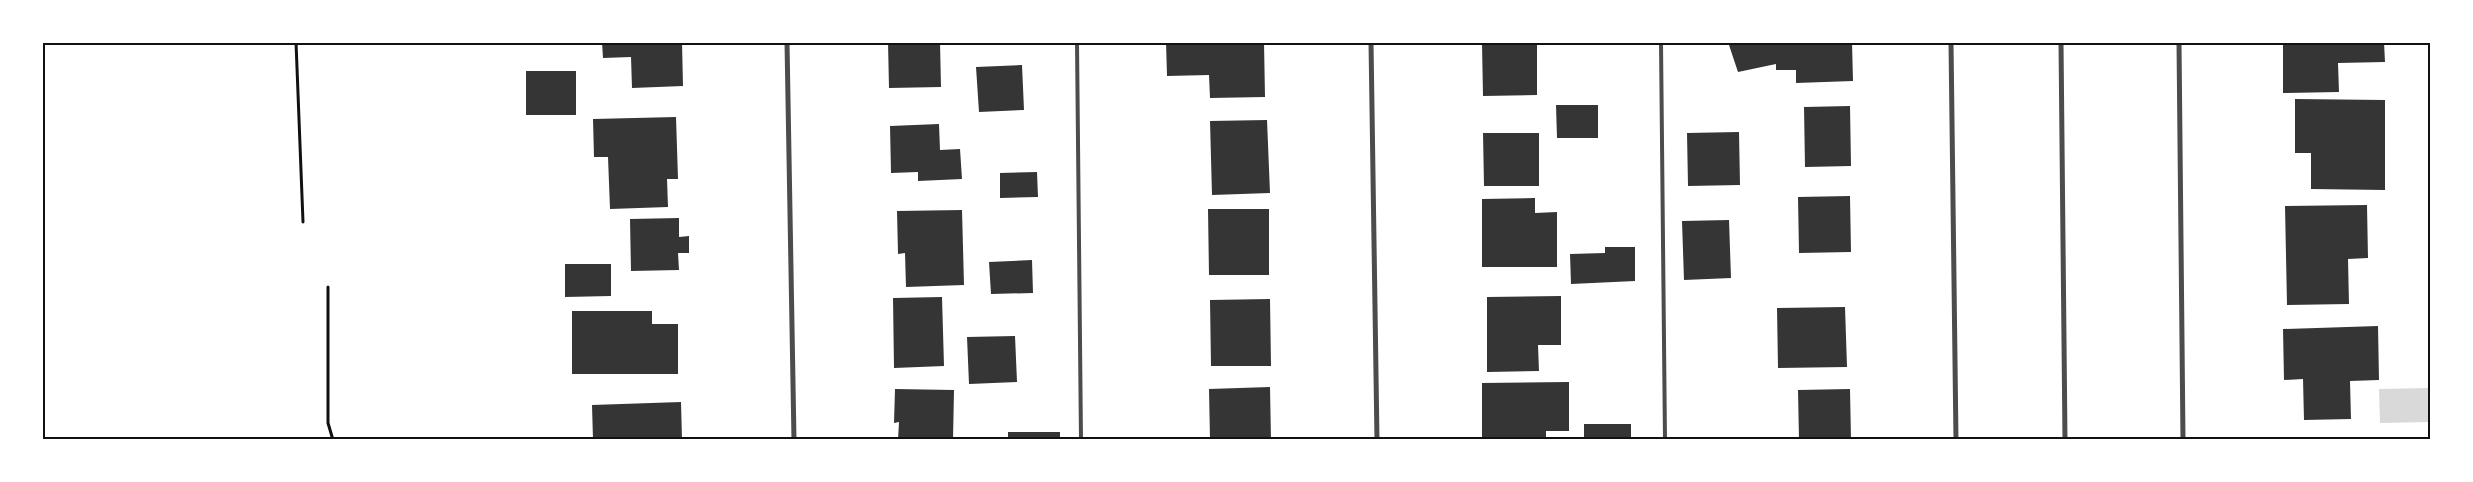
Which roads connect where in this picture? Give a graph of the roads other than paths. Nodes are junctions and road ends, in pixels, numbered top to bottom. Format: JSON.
{"nodes":[{"id":1,"x":787,"y":42,"type":"edge"},
{"id":2,"x":1077,"y":42,"type":"edge"},
{"id":3,"x":1371,"y":42,"type":"edge"},
{"id":4,"x":1661,"y":42,"type":"edge"},
{"id":5,"x":1951,"y":42,"type":"edge"},
{"id":6,"x":2061,"y":42,"type":"edge"},
{"id":7,"x":2179,"y":42,"type":"edge"},
{"id":8,"x":794,"y":440,"type":"edge"},
{"id":9,"x":1081,"y":440,"type":"edge"},
{"id":10,"x":1377,"y":440,"type":"edge"},
{"id":11,"x":1665,"y":440,"type":"edge"},
{"id":12,"x":1956,"y":440,"type":"edge"},
{"id":13,"x":2066,"y":440,"type":"edge"},
{"id":14,"x":2183,"y":440,"type":"edge"}],
"edges":[{"from":1,"to":8,"type":"street"},
{"from":2,"to":9,"type":"lane"},
{"from":3,"to":10,"type":"street"},
{"from":4,"to":11,"type":"lane"},
{"from":5,"to":12,"type":"street"},
{"from":6,"to":13,"type":"street"},
{"from":7,"to":14,"type":"street"}]}
